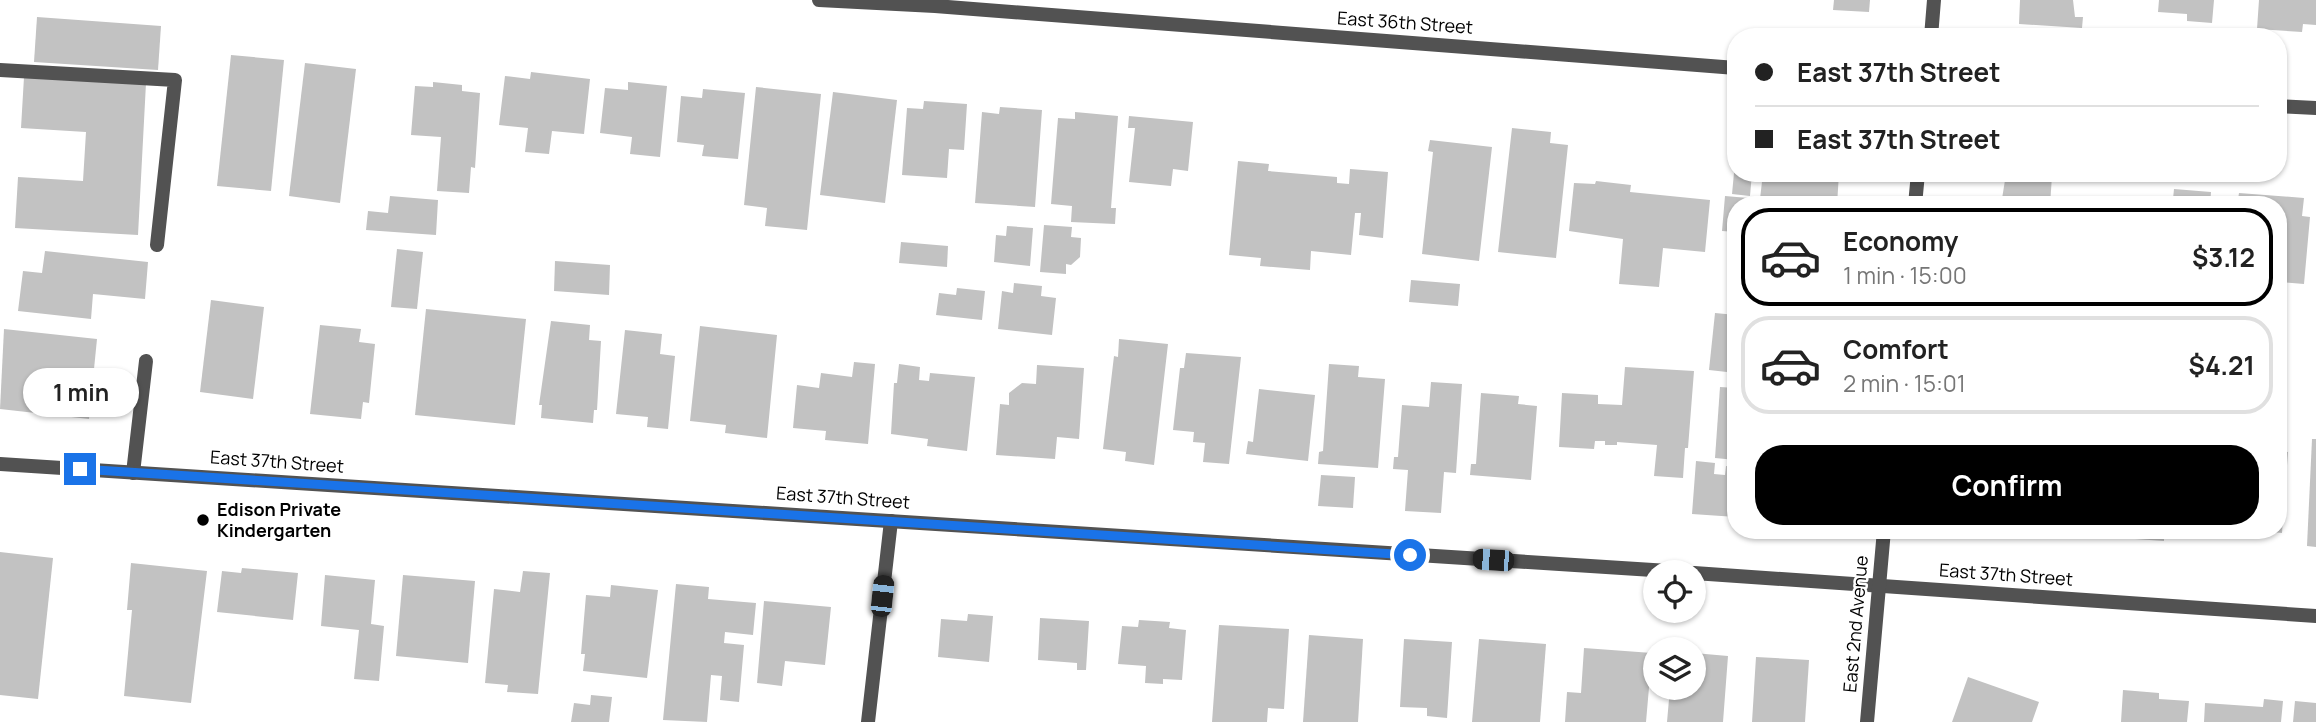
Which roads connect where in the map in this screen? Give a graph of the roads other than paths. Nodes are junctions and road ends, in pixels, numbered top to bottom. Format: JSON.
{"nodes":[{"id":1,"x":820,"y":0,"type":"edge"},
{"id":2,"x":1934,"y":0,"type":"edge"},
{"id":3,"x":935,"y":3,"type":"edge"},
{"id":4,"x":1932,"y":28,"type":"edge"},
{"id":5,"x":1727,"y":67,"type":"edge"},
{"id":6,"x":0,"y":70,"type":"edge"},
{"id":7,"x":2287,"y":106,"type":"edge"},
{"id":8,"x":2316,"y":108,"type":"edge"},
{"id":9,"x":157,"y":245,"type":"dead end"},
{"id":10,"x":146,"y":361,"type":"dead end"},
{"id":11,"x":0,"y":464,"type":"edge"},
{"id":12,"x":133,"y":472,"type":"junction"},
{"id":13,"x":891,"y":521,"type":"junction"},
{"id":14,"x":1883,"y":539,"type":"edge"},
{"id":15,"x":1643,"y":569,"type":"edge"},
{"id":16,"x":1706,"y":574,"type":"edge"},
{"id":17,"x":1878,"y":585,"type":"junction"},
{"id":18,"x":2316,"y":616,"type":"edge"},
{"id":19,"x":868,"y":722,"type":"edge"},
{"id":20,"x":1867,"y":722,"type":"edge"}],
"edges":[{"from":1,"to":3,"type":"street","name":"East 36th Street"},
{"from":2,"to":4,"type":"street"},
{"from":3,"to":5,"type":"street","name":"East 36th Street"},
{"from":6,"to":9,"type":"street"},
{"from":7,"to":8,"type":"street"},
{"from":10,"to":12,"type":"street"},
{"from":11,"to":12,"type":"street","name":"East 37th Street"},
{"from":12,"to":13,"type":"street","name":"East 37th Street"},
{"from":13,"to":15,"type":"street","name":"East 37th Street"},
{"from":13,"to":19,"type":"street"},
{"from":14,"to":17,"type":"street","name":"East 2nd Avenue"},
{"from":16,"to":17,"type":"street","name":"East 37th Street"},
{"from":17,"to":18,"type":"street","name":"East 37th Street"},
{"from":17,"to":20,"type":"street","name":"East 2nd Avenue"}]}
